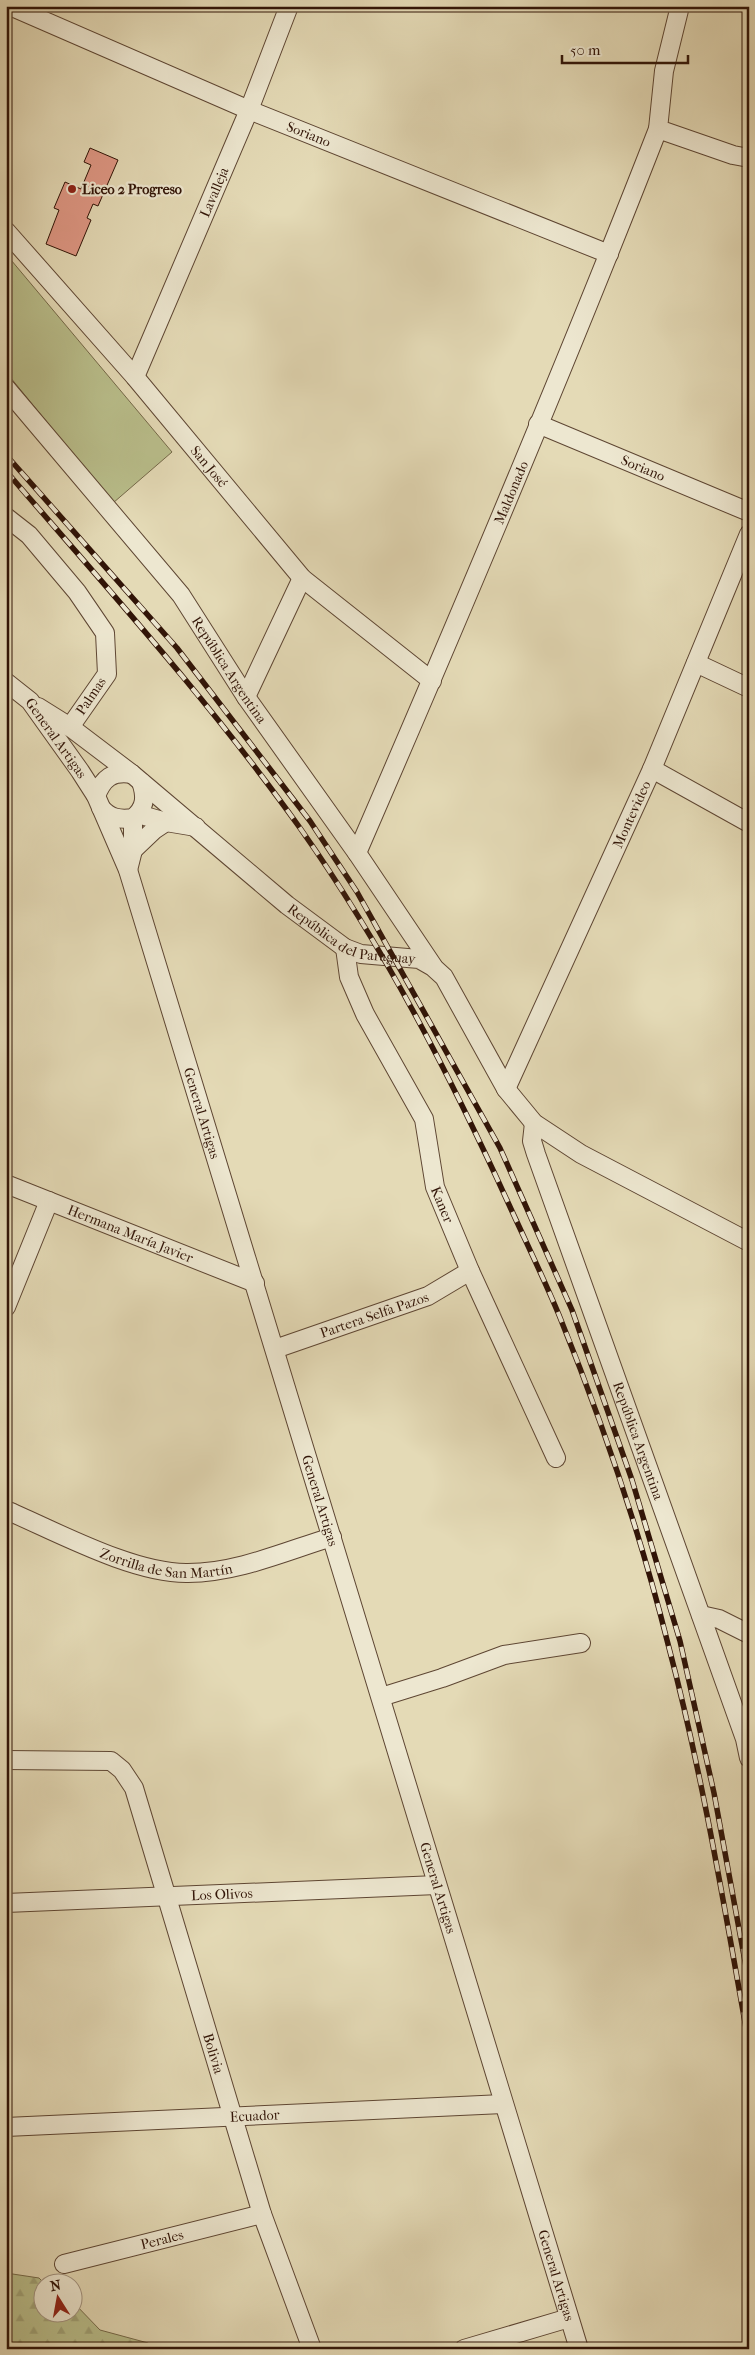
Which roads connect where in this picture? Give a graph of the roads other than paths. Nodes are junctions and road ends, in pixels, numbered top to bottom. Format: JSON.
{"nodes":[{"id":1,"x":10,"y":6,"type":"edge"},
{"id":2,"x":289,"y":6,"type":"edge"},
{"id":3,"x":680,"y":6,"type":"edge"},
{"id":4,"x":249,"y":110,"type":"junction"},
{"id":5,"x":658,"y":130,"type":"junction"},
{"id":6,"x":749,"y":158,"type":"edge"},
{"id":7,"x":6,"y":231,"type":"edge"},
{"id":8,"x":609,"y":254,"type":"junction"},
{"id":9,"x":135,"y":377,"type":"junction"},
{"id":10,"x":6,"y":388,"type":"edge"},
{"id":11,"x":538,"y":424,"type":"junction"},
{"id":12,"x":749,"y":512,"type":"edge"},
{"id":13,"x":6,"y":517,"type":"edge"},
{"id":14,"x":749,"y":534,"type":"edge"},
{"id":15,"x":302,"y":578,"type":"junction"},
{"id":16,"x":696,"y":662,"type":"junction"},
{"id":17,"x":432,"y":681,"type":"junction"},
{"id":18,"x":6,"y":682,"type":"edge"},
{"id":19,"x":749,"y":688,"type":"edge"},
{"id":20,"x":246,"y":697,"type":"junction"},
{"id":21,"x":30,"y":701,"type":"junction"},
{"id":22,"x":70,"y":727,"type":"junction"},
{"id":23,"x":652,"y":769,"type":"junction"},
{"id":24,"x":136,"y":778,"type":"junction"},
{"id":25,"x":98,"y":802,"type":"junction"},
{"id":26,"x":135,"y":816,"type":"junction"},
{"id":27,"x":166,"y":822,"type":"junction"},
{"id":28,"x":749,"y":823,"type":"edge"},
{"id":29,"x":197,"y":827,"type":"junction"},
{"id":30,"x":133,"y":850,"type":"junction"},
{"id":31,"x":357,"y":853,"type":"junction"},
{"id":32,"x":128,"y":870,"type":"junction"},
{"id":33,"x":345,"y":948,"type":"junction"},
{"id":34,"x":433,"y":967,"type":"junction"},
{"id":35,"x":506,"y":1090,"type":"junction"},
{"id":36,"x":534,"y":1123,"type":"junction"},
{"id":37,"x":6,"y":1184,"type":"edge"},
{"id":38,"x":49,"y":1201,"type":"junction"},
{"id":39,"x":749,"y":1242,"type":"edge"},
{"id":40,"x":470,"y":1271,"type":"junction"},
{"id":41,"x":255,"y":1283,"type":"junction"},
{"id":42,"x":6,"y":1307,"type":"edge"},
{"id":43,"x":275,"y":1349,"type":"junction"},
{"id":44,"x":556,"y":1458,"type":"dead end"},
{"id":45,"x":6,"y":1510,"type":"edge"},
{"id":46,"x":332,"y":1537,"type":"junction"},
{"id":47,"x":701,"y":1614,"type":"junction"},
{"id":48,"x":749,"y":1634,"type":"edge"},
{"id":49,"x":581,"y":1643,"type":"dead end"},
{"id":50,"x":380,"y":1697,"type":"junction"},
{"id":51,"x":749,"y":1758,"type":"edge"},
{"id":52,"x":6,"y":1760,"type":"edge"},
{"id":53,"x":437,"y":1885,"type":"junction"},
{"id":54,"x":168,"y":1896,"type":"junction"},
{"id":55,"x":6,"y":1904,"type":"edge"},
{"id":56,"x":503,"y":2104,"type":"junction"},
{"id":57,"x":232,"y":2115,"type":"junction"},
{"id":58,"x":6,"y":2127,"type":"edge"},
{"id":59,"x":262,"y":2214,"type":"junction"},
{"id":60,"x":64,"y":2264,"type":"dead end"},
{"id":61,"x":569,"y":2318,"type":"junction"},
{"id":62,"x":312,"y":2349,"type":"edge"},
{"id":63,"x":464,"y":2349,"type":"edge"},
{"id":64,"x":579,"y":2349,"type":"edge"}],
"edges":[{"from":1,"to":4,"type":"street","name":"Soriano"},
{"from":2,"to":4,"type":"street","name":"Lavalleja"},
{"from":3,"to":5,"type":"street","name":"Maldonado"},
{"from":4,"to":8,"type":"street","name":"Soriano"},
{"from":4,"to":9,"type":"street","name":"Lavalleja"},
{"from":5,"to":6,"type":"street"},
{"from":5,"to":8,"type":"street","name":"Maldonado"},
{"from":7,"to":9,"type":"street","name":"San José"},
{"from":8,"to":11,"type":"street","name":"Maldonado"},
{"from":9,"to":15,"type":"street","name":"San José"},
{"from":10,"to":20,"type":"street","name":"República Argentina"},
{"from":11,"to":12,"type":"street","name":"Soriano"},
{"from":11,"to":17,"type":"street","name":"Maldonado"},
{"from":13,"to":22,"type":"street","name":"Palmas"},
{"from":14,"to":16,"type":"street","name":"Montevideo"},
{"from":15,"to":17,"type":"street","name":"San José"},
{"from":15,"to":20,"type":"street"},
{"from":16,"to":19,"type":"street"},
{"from":16,"to":23,"type":"street","name":"Montevideo"},
{"from":17,"to":31,"type":"street","name":"Maldonado"},
{"from":18,"to":21,"type":"street","name":"General Artigas"},
{"from":20,"to":31,"type":"street","name":"República Argentina"},
{"from":21,"to":22,"type":"street","name":"República del Paraguay"},
{"from":21,"to":25,"type":"street","name":"General Artigas"},
{"from":22,"to":24,"type":"street","name":"República del Paraguay"},
{"from":23,"to":28,"type":"street"},
{"from":23,"to":35,"type":"street","name":"Montevideo"},
{"from":24,"to":25,"type":"street"},
{"from":24,"to":26,"type":"street"},
{"from":24,"to":29,"type":"street","name":"República del Paraguay"},
{"from":25,"to":26,"type":"street"},
{"from":25,"to":32,"type":"street","name":"General Artigas"},
{"from":26,"to":27,"type":"street"},
{"from":26,"to":30,"type":"street"},
{"from":27,"to":29,"type":"street"},
{"from":27,"to":30,"type":"street"},
{"from":29,"to":33,"type":"street","name":"República del Paraguay"},
{"from":30,"to":32,"type":"street"},
{"from":31,"to":34,"type":"street","name":"República Argentina"},
{"from":32,"to":41,"type":"street","name":"General Artigas"},
{"from":33,"to":34,"type":"street","name":"República del Paraguay"},
{"from":33,"to":40,"type":"street","name":"Kaner"},
{"from":34,"to":35,"type":"street","name":"República del Paraguay"},
{"from":35,"to":36,"type":"street","name":"República del Paraguay"},
{"from":36,"to":39,"type":"street","name":"República del Paraguay"},
{"from":36,"to":47,"type":"street","name":"República Argentina"},
{"from":37,"to":38,"type":"street","name":"Hermana María Javier"},
{"from":38,"to":41,"type":"street","name":"Hermana María Javier"},
{"from":38,"to":42,"type":"street"},
{"from":40,"to":43,"type":"street","name":"Partera Selfa Pazos"},
{"from":40,"to":44,"type":"street","name":"Kaner"},
{"from":41,"to":43,"type":"street","name":"General Artigas"},
{"from":43,"to":46,"type":"street","name":"General Artigas"},
{"from":45,"to":46,"type":"street","name":"Zorrilla de San Martín"},
{"from":46,"to":50,"type":"street","name":"General Artigas"},
{"from":47,"to":48,"type":"street"},
{"from":47,"to":51,"type":"street","name":"República Argentina"},
{"from":49,"to":50,"type":"street"},
{"from":50,"to":53,"type":"street","name":"General Artigas"},
{"from":52,"to":54,"type":"street","name":"Bolivia"},
{"from":53,"to":54,"type":"street","name":"Los Olivos"},
{"from":53,"to":56,"type":"street","name":"General Artigas"},
{"from":54,"to":55,"type":"street","name":"Los Olivos"},
{"from":54,"to":57,"type":"street","name":"Bolivia"},
{"from":56,"to":57,"type":"street","name":"Ecuador"},
{"from":56,"to":61,"type":"street","name":"General Artigas"},
{"from":57,"to":58,"type":"street","name":"Ecuador"},
{"from":57,"to":59,"type":"street","name":"Bolivia"},
{"from":59,"to":60,"type":"street","name":"Perales"},
{"from":59,"to":62,"type":"street","name":"Bolivia"},
{"from":61,"to":63,"type":"street"},
{"from":61,"to":64,"type":"street","name":"General Artigas"}]}
